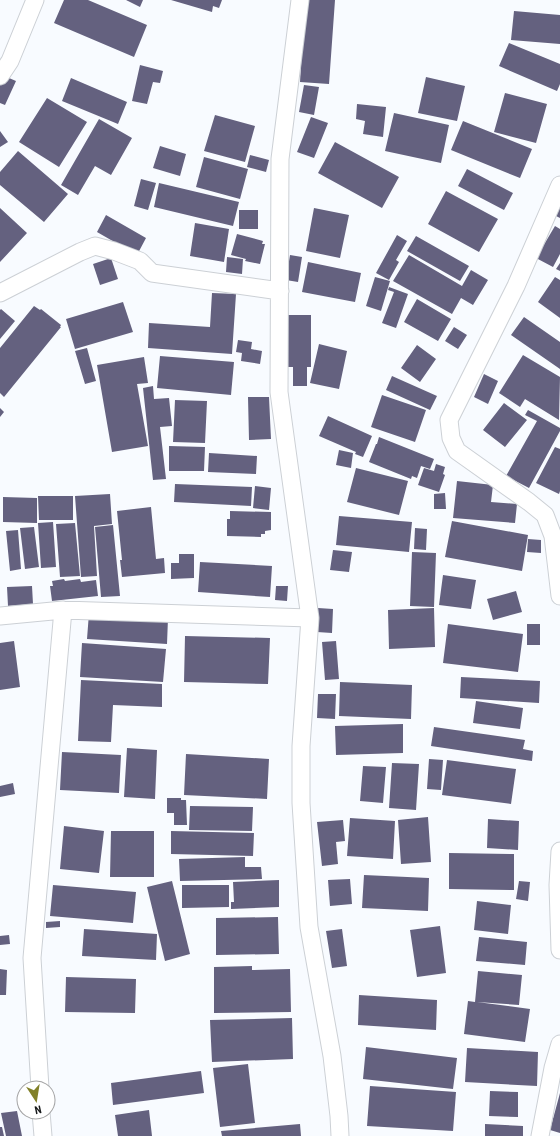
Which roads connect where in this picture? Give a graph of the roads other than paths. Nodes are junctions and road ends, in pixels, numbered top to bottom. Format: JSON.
{"nodes":[{"id":1,"x":35,"y":0,"type":"edge"},
{"id":2,"x":300,"y":0,"type":"edge"},
{"id":3,"x":0,"y":76,"type":"edge"},
{"id":4,"x":560,"y":185,"type":"edge"},
{"id":5,"x":280,"y":291,"type":"junction"},
{"id":6,"x":0,"y":293,"type":"edge"},
{"id":7,"x":560,"y":596,"type":"edge"},
{"id":8,"x":63,"y":610,"type":"junction"},
{"id":9,"x":0,"y":616,"type":"edge"},
{"id":10,"x":310,"y":618,"type":"junction"},
{"id":11,"x":560,"y":851,"type":"edge"},
{"id":12,"x":560,"y":950,"type":"edge"},
{"id":13,"x":560,"y":1044,"type":"edge"},
{"id":14,"x":40,"y":1080,"type":"edge"},
{"id":15,"x":42,"y":1120,"type":"edge"},
{"id":16,"x":43,"y":1136,"type":"edge"},
{"id":17,"x":340,"y":1136,"type":"edge"},
{"id":18,"x":540,"y":1136,"type":"edge"}],
"edges":[{"from":1,"to":3,"type":"street"},
{"from":2,"to":5,"type":"street"},
{"from":4,"to":7,"type":"street"},
{"from":5,"to":6,"type":"street"},
{"from":5,"to":10,"type":"street"},
{"from":8,"to":9,"type":"street"},
{"from":8,"to":10,"type":"street"},
{"from":8,"to":14,"type":"street"},
{"from":10,"to":17,"type":"street"},
{"from":11,"to":12,"type":"street"},
{"from":13,"to":18,"type":"street"},
{"from":15,"to":16,"type":"street"}]}
